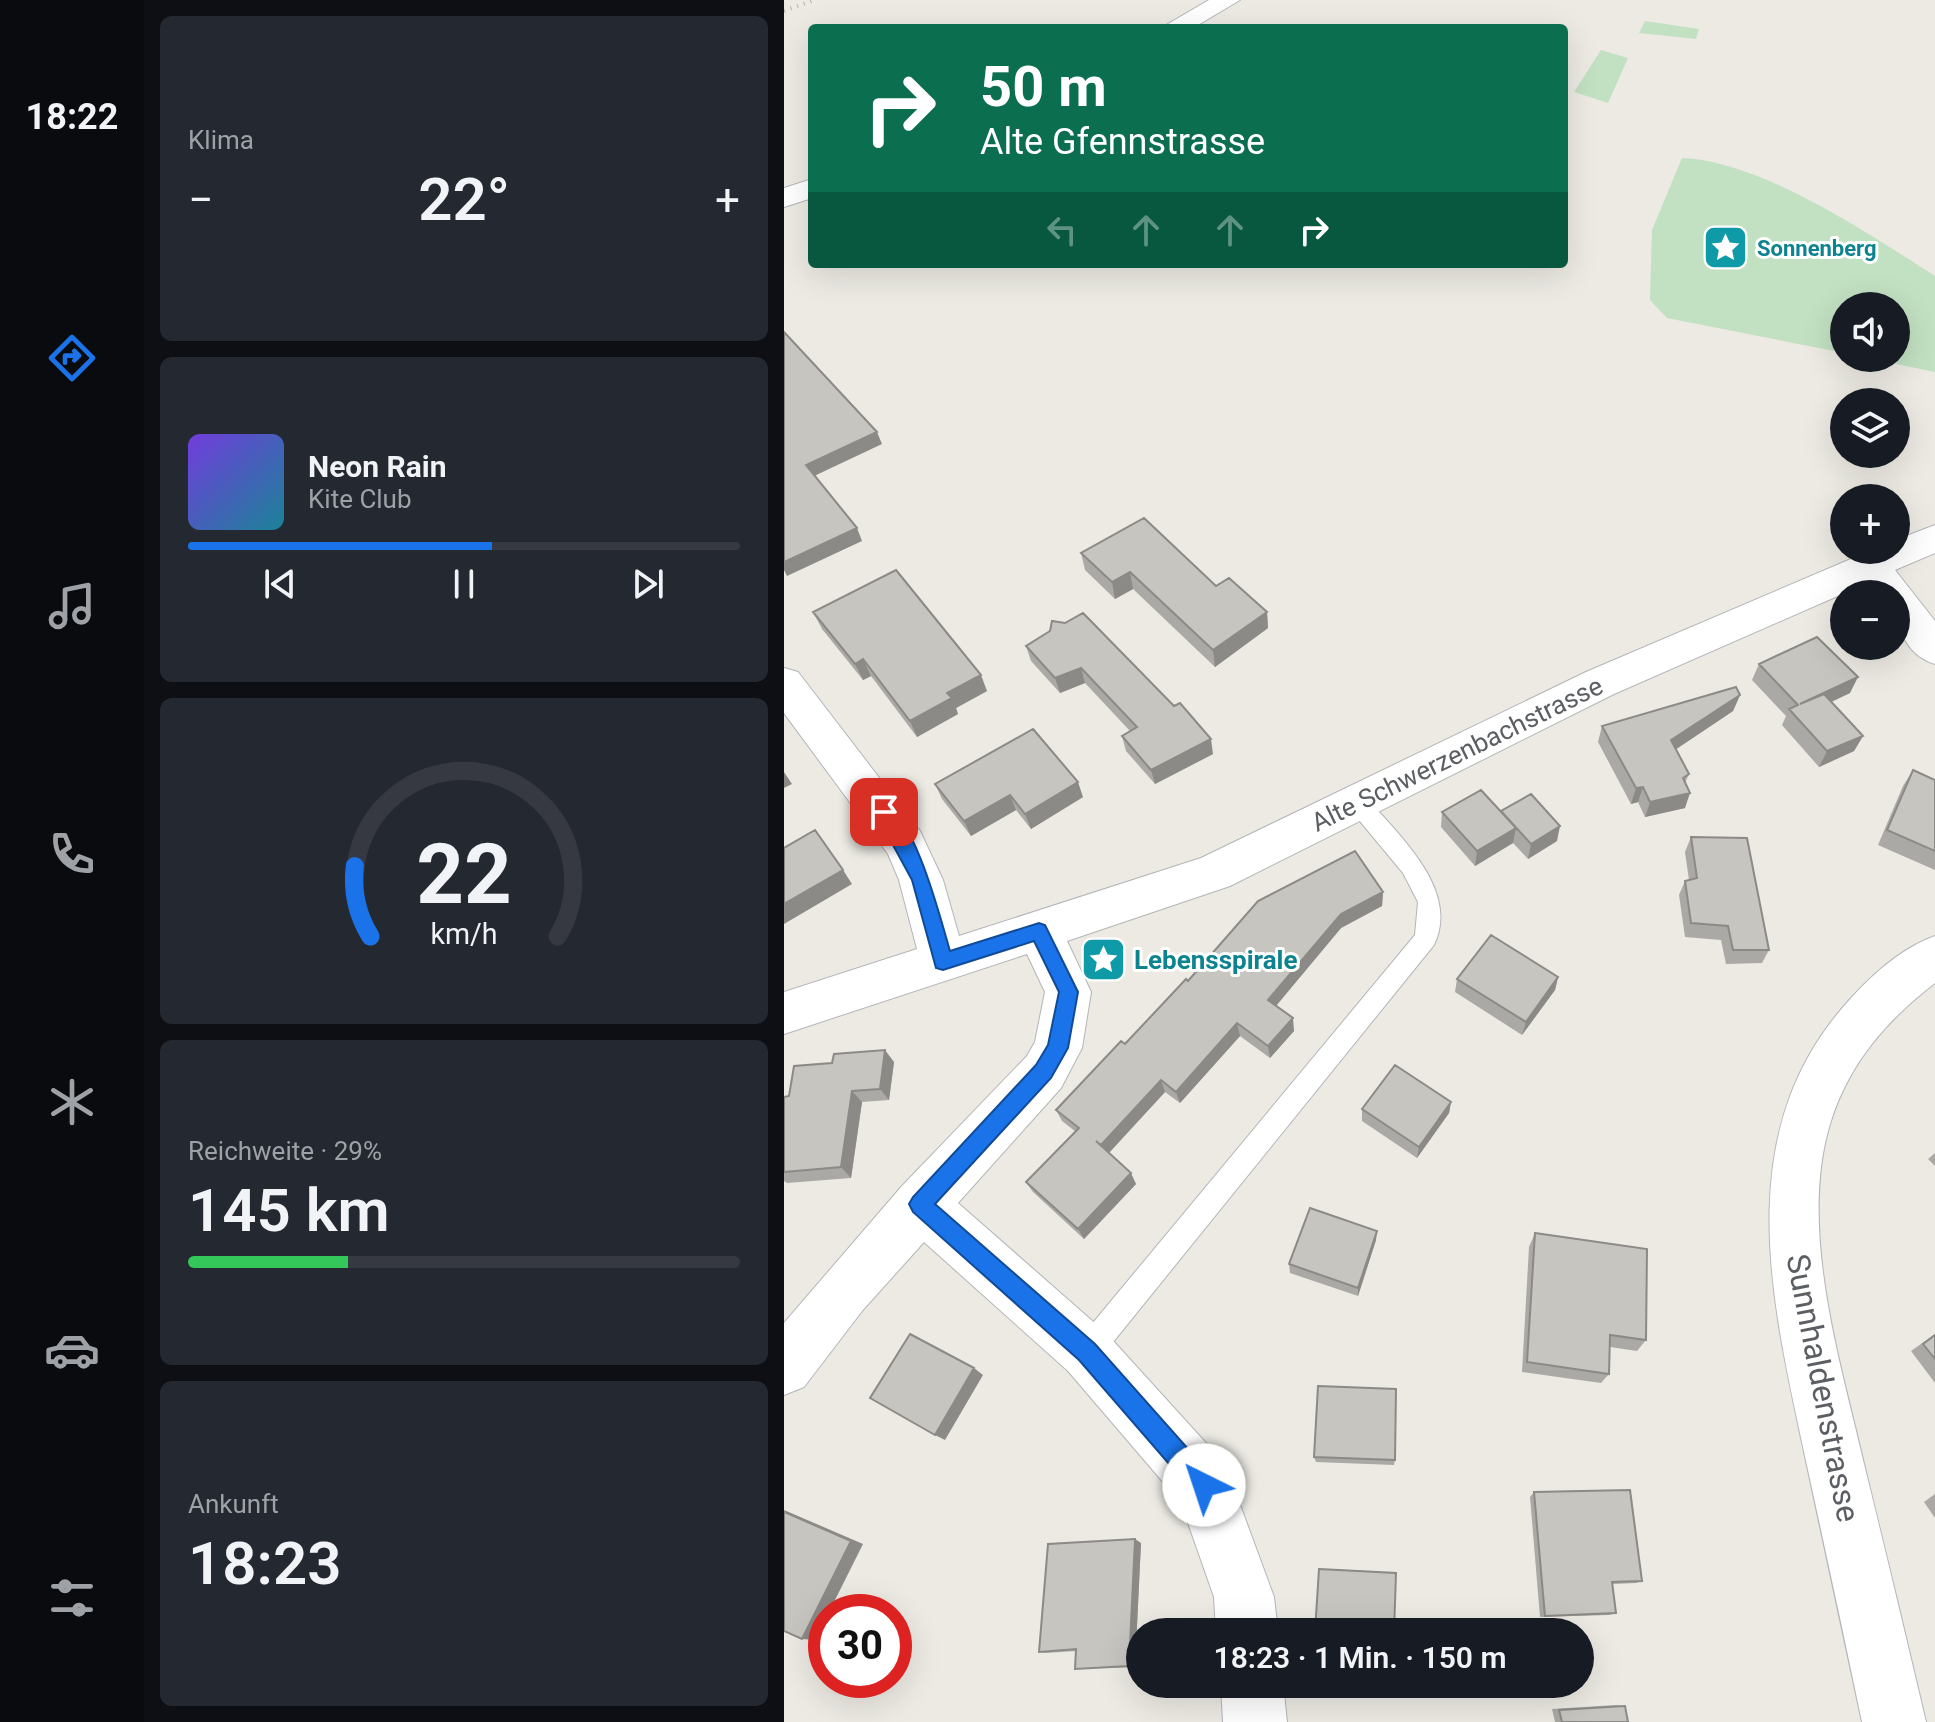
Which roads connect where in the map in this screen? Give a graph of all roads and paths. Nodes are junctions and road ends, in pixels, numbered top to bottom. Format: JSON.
{"nodes":[{"id":1,"x":1228,"y":0,"type":"edge"},
{"id":2,"x":1182,"y":24,"type":"edge"},
{"id":3,"x":808,"y":189,"type":"edge"},
{"id":4,"x":784,"y":198,"type":"edge"},
{"id":5,"x":1935,"y":538,"type":"edge"},
{"id":6,"x":1871,"y":565,"type":"junction"},
{"id":7,"x":1935,"y":649,"type":"edge"},
{"id":8,"x":784,"y":683,"type":"edge"},
{"id":9,"x":1357,"y":802,"type":"junction"},
{"id":10,"x":1039,"y":931,"type":"junction"},
{"id":11,"x":1935,"y":956,"type":"edge"},
{"id":12,"x":943,"y":962,"type":"junction"},
{"id":13,"x":784,"y":1013,"type":"edge"},
{"id":14,"x":920,"y":1204,"type":"junction"},
{"id":15,"x":1087,"y":1352,"type":"junction"},
{"id":16,"x":784,"y":1367,"type":"edge"},
{"id":17,"x":1246,"y":1618,"type":"edge"},
{"id":18,"x":1253,"y":1698,"type":"edge"},
{"id":19,"x":1255,"y":1722,"type":"edge"},
{"id":20,"x":1894,"y":1722,"type":"edge"}],
"edges":[{"from":1,"to":2,"type":"street"},
{"from":3,"to":4,"type":"street"},
{"from":5,"to":6,"type":"street","name":"Alte Schwerzenbachstrasse"},
{"from":6,"to":7,"type":"street"},
{"from":6,"to":9,"type":"street","name":"Alte Schwerzenbachstrasse"},
{"from":8,"to":12,"type":"street"},
{"from":9,"to":10,"type":"street","name":"Alte Schwerzenbachstrasse"},
{"from":9,"to":15,"type":"lane"},
{"from":10,"to":12,"type":"street","name":"Alte Schwerzenbachstrasse"},
{"from":10,"to":14,"type":"street"},
{"from":11,"to":20,"type":"street","name":"Sunnhaldenstrasse"},
{"from":12,"to":13,"type":"street","name":"Alte Schwerzenbachstrasse"},
{"from":14,"to":15,"type":"street"},
{"from":14,"to":16,"type":"street"},
{"from":15,"to":17,"type":"street"},
{"from":18,"to":19,"type":"street"}]}
